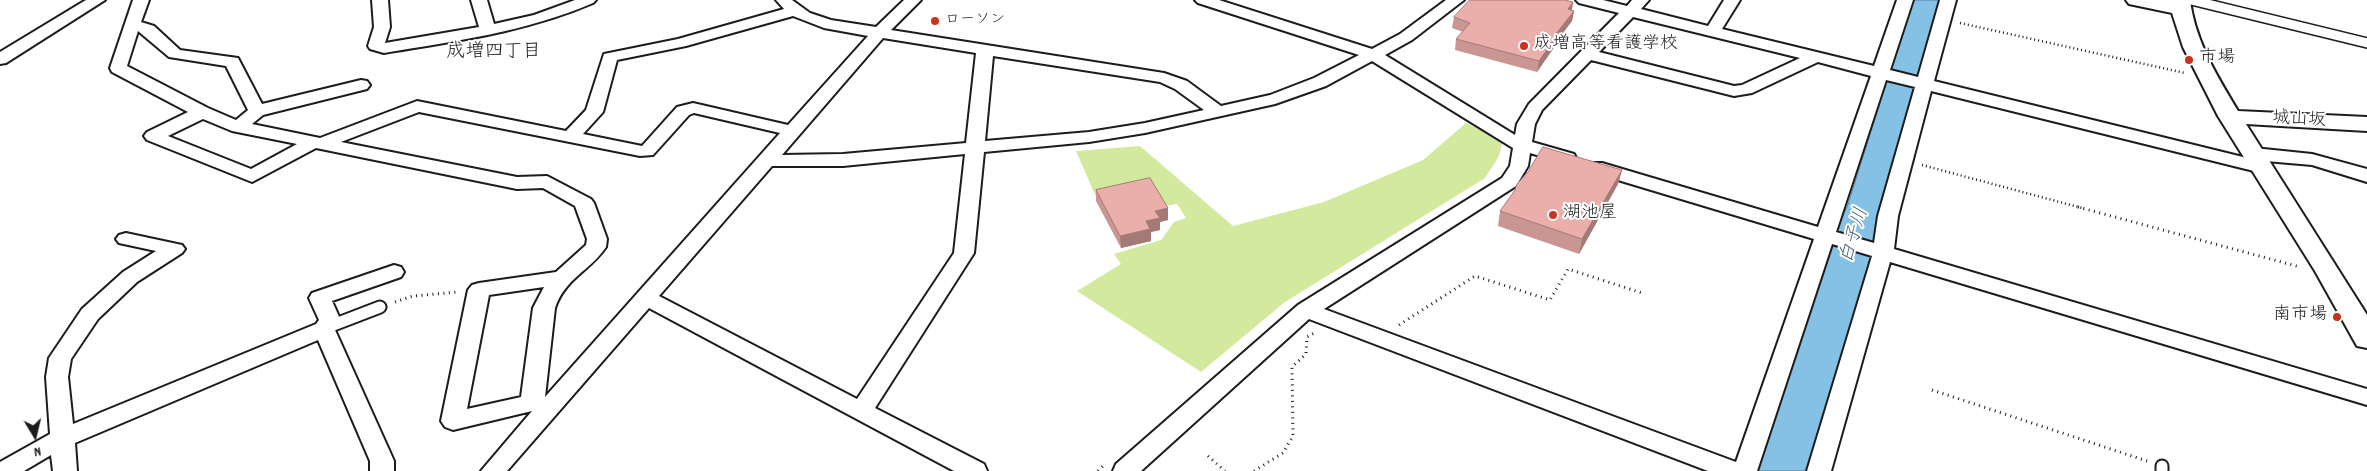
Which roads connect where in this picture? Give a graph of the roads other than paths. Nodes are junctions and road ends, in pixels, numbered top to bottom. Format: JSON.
{"nodes":[{"id":1,"x":97,"y":0,"type":"edge"},
{"id":2,"x":141,"y":0,"type":"edge"},
{"id":3,"x":380,"y":0,"type":"edge"},
{"id":4,"x":479,"y":0,"type":"edge"},
{"id":5,"x":588,"y":0,"type":"edge"},
{"id":6,"x":913,"y":0,"type":"edge"},
{"id":7,"x":1203,"y":0,"type":"edge"},
{"id":8,"x":1428,"y":0,"type":"edge"},
{"id":9,"x":1584,"y":0,"type":"edge"},
{"id":10,"x":1732,"y":0,"type":"edge"},
{"id":11,"x":1905,"y":0,"type":"edge"},
{"id":12,"x":1948,"y":0,"type":"edge"},
{"id":13,"x":2136,"y":0,"type":"edge"},
{"id":14,"x":1452,"y":2,"type":"edge"},
{"id":15,"x":2183,"y":3,"type":"edge"},
{"id":16,"x":789,"y":6,"type":"edge"},
{"id":17,"x":1636,"y":6,"type":"edge"},
{"id":18,"x":132,"y":24,"type":"junction"},
{"id":19,"x":488,"y":29,"type":"junction"},
{"id":20,"x":1713,"y":31,"type":"junction"},
{"id":21,"x":880,"y":32,"type":"junction"},
{"id":22,"x":2367,"y":43,"type":"edge"},
{"id":23,"x":985,"y":49,"type":"junction"},
{"id":24,"x":1372,"y":54,"type":"junction"},
{"id":25,"x":1588,"y":54,"type":"junction"},
{"id":26,"x":1816,"y":57,"type":"junction"},
{"id":27,"x":0,"y":59,"type":"edge"},
{"id":28,"x":1881,"y":73,"type":"junction"},
{"id":29,"x":1923,"y":83,"type":"junction"},
{"id":30,"x":361,"y":85,"type":"dead end"},
{"id":31,"x":257,"y":111,"type":"junction"},
{"id":32,"x":202,"y":112,"type":"junction"},
{"id":33,"x":1218,"y":112,"type":"junction"},
{"id":34,"x":2231,"y":117,"type":"junction"},
{"id":35,"x":2367,"y":124,"type":"edge"},
{"id":36,"x":238,"y":127,"type":"junction"},
{"id":37,"x":793,"y":131,"type":"junction"},
{"id":38,"x":570,"y":137,"type":"junction"},
{"id":39,"x":319,"y":142,"type":"junction"},
{"id":40,"x":1523,"y":145,"type":"junction"},
{"id":41,"x":976,"y":148,"type":"junction"},
{"id":42,"x":767,"y":160,"type":"junction"},
{"id":43,"x":2258,"y":161,"type":"junction"},
{"id":44,"x":2367,"y":176,"type":"edge"},
{"id":45,"x":1826,"y":235,"type":"junction"},
{"id":46,"x":126,"y":238,"type":"dead end"},
{"id":47,"x":1879,"y":251,"type":"junction"},
{"id":48,"x":394,"y":272,"type":"dead end"},
{"id":49,"x":564,"y":277,"type":"junction"},
{"id":50,"x":646,"y":298,"type":"junction"},
{"id":51,"x":380,"y":307,"type":"road end"},
{"id":52,"x":1306,"y":310,"type":"junction"},
{"id":53,"x":324,"y":329,"type":"junction"},
{"id":54,"x":2367,"y":339,"type":"edge"},
{"id":55,"x":2367,"y":397,"type":"edge"},
{"id":56,"x":540,"y":405,"type":"junction"},
{"id":57,"x":862,"y":410,"type":"junction"},
{"id":58,"x":62,"y":438,"type":"junction"},
{"id":59,"x":4,"y":471,"type":"edge"},
{"id":60,"x":65,"y":471,"type":"edge"},
{"id":61,"x":382,"y":471,"type":"edge"},
{"id":62,"x":493,"y":471,"type":"edge"},
{"id":63,"x":975,"y":471,"type":"edge"},
{"id":64,"x":1125,"y":471,"type":"edge"},
{"id":65,"x":1734,"y":471,"type":"edge"},
{"id":66,"x":1745,"y":471,"type":"edge"},
{"id":67,"x":1819,"y":471,"type":"edge"}],
"edges":[{"from":1,"to":27,"type":"street"},
{"from":2,"to":18,"type":"street"},
{"from":3,"to":19,"type":"street"},
{"from":4,"to":19,"type":"street"},
{"from":5,"to":19,"type":"street"},
{"from":6,"to":21,"type":"street"},
{"from":7,"to":24,"type":"street"},
{"from":8,"to":14,"type":"street"},
{"from":9,"to":17,"type":"street"},
{"from":10,"to":20,"type":"street"},
{"from":11,"to":28,"type":"street"},
{"from":12,"to":29,"type":"street"},
{"from":13,"to":15,"type":"street"},
{"from":14,"to":24,"type":"street"},
{"from":15,"to":22,"type":"lane"},
{"from":15,"to":34,"type":"street"},
{"from":16,"to":21,"type":"street"},
{"from":16,"to":38,"type":"street"},
{"from":17,"to":20,"type":"street"},
{"from":17,"to":25,"type":"street"},
{"from":18,"to":31,"type":"street"},
{"from":18,"to":32,"type":"street"},
{"from":20,"to":26,"type":"street"},
{"from":21,"to":23,"type":"street"},
{"from":21,"to":37,"type":"street"},
{"from":23,"to":33,"type":"street"},
{"from":23,"to":41,"type":"street"},
{"from":24,"to":33,"type":"street"},
{"from":24,"to":40,"type":"street"},
{"from":25,"to":26,"type":"street"},
{"from":25,"to":40,"type":"street"},
{"from":26,"to":28,"type":"street"},
{"from":28,"to":29,"type":"street"},
{"from":28,"to":45,"type":"street"},
{"from":29,"to":43,"type":"street"},
{"from":29,"to":47,"type":"street"},
{"from":30,"to":31,"type":"street"},
{"from":31,"to":36,"type":"street"},
{"from":32,"to":36,"type":"street"},
{"from":32,"to":39,"type":"street"},
{"from":33,"to":41,"type":"street"},
{"from":34,"to":35,"type":"street","name":"城山坂"},
{"from":34,"to":43,"type":"street"},
{"from":36,"to":39,"type":"street"},
{"from":37,"to":38,"type":"street"},
{"from":37,"to":42,"type":"street"},
{"from":38,"to":39,"type":"street"},
{"from":39,"to":49,"type":"street"},
{"from":40,"to":45,"type":"street"},
{"from":40,"to":52,"type":"street"},
{"from":41,"to":42,"type":"street"},
{"from":41,"to":57,"type":"street"},
{"from":42,"to":50,"type":"street"},
{"from":43,"to":44,"type":"street"},
{"from":43,"to":54,"type":"street"},
{"from":45,"to":47,"type":"street"},
{"from":45,"to":66,"type":"street"},
{"from":46,"to":58,"type":"street"},
{"from":47,"to":55,"type":"street"},
{"from":47,"to":67,"type":"street"},
{"from":48,"to":53,"type":"street"},
{"from":49,"to":56,"type":"street"},
{"from":49,"to":56,"type":"street"},
{"from":50,"to":56,"type":"street"},
{"from":50,"to":57,"type":"street"},
{"from":51,"to":53,"type":"lane"},
{"from":52,"to":64,"type":"street"},
{"from":52,"to":65,"type":"street"},
{"from":53,"to":58,"type":"street"},
{"from":53,"to":61,"type":"street"},
{"from":56,"to":62,"type":"street"},
{"from":57,"to":63,"type":"street"},
{"from":58,"to":59,"type":"street"},
{"from":58,"to":60,"type":"street"}]}
